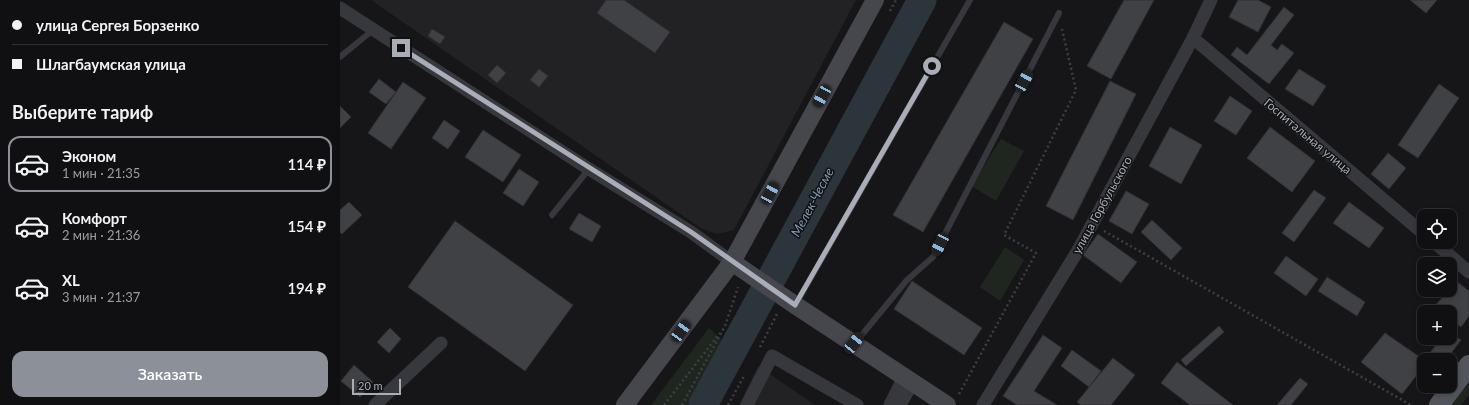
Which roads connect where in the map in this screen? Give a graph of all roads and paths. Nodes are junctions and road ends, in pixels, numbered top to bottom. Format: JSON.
{"nodes":[{"id":1,"x":875,"y":0,"type":"edge"},
{"id":2,"x":896,"y":0,"type":"edge"},
{"id":3,"x":970,"y":0,"type":"edge"},
{"id":4,"x":1211,"y":0,"type":"edge"},
{"id":5,"x":340,"y":8,"type":"edge"},
{"id":6,"x":1059,"y":13,"type":"joint"},
{"id":7,"x":889,"y":14,"type":"dead end"},
{"id":8,"x":373,"y":30,"type":"junction"},
{"id":9,"x":1193,"y":38,"type":"junction"},
{"id":10,"x":340,"y":57,"type":"edge"},
{"id":11,"x":589,"y":169,"type":"junction"},
{"id":12,"x":552,"y":215,"type":"dead end"},
{"id":13,"x":1092,"y":224,"type":"junction"},
{"id":14,"x":1417,"y":228,"type":"edge"},
{"id":15,"x":1442,"y":249,"type":"edge"},
{"id":16,"x":739,"y":267,"type":"junction"},
{"id":17,"x":1469,"y":272,"type":"edge"},
{"id":18,"x":790,"y":302,"type":"junction"},
{"id":19,"x":725,"y":326,"type":"junction"},
{"id":20,"x":441,"y":343,"type":"dead end"},
{"id":21,"x":854,"y":343,"type":"junction"},
{"id":22,"x":1469,"y":365,"type":"edge"},
{"id":23,"x":909,"y":380,"type":"junction"},
{"id":24,"x":952,"y":402,"type":"edge"},
{"id":25,"x":375,"y":405,"type":"edge"},
{"id":26,"x":625,"y":405,"type":"edge"},
{"id":27,"x":664,"y":405,"type":"edge"},
{"id":28,"x":682,"y":405,"type":"edge"},
{"id":29,"x":747,"y":405,"type":"edge"},
{"id":30,"x":857,"y":405,"type":"edge"},
{"id":31,"x":890,"y":405,"type":"edge"},
{"id":32,"x":900,"y":405,"type":"edge"},
{"id":33,"x":983,"y":405,"type":"edge"},
{"id":34,"x":1411,"y":405,"type":"edge"},
{"id":35,"x":1439,"y":405,"type":"edge"}],
"edges":[{"from":1,"to":16,"type":"main road"},
{"from":2,"to":7,"type":"path"},
{"from":3,"to":18,"type":"lane"},
{"from":4,"to":9,"type":"street","name":"улица Горбульского"},
{"from":5,"to":8,"type":"street"},
{"from":6,"to":21,"type":"lane"},
{"from":6,"to":24,"type":"path"},
{"from":8,"to":10,"type":"lane"},
{"from":8,"to":11,"type":"street"},
{"from":9,"to":13,"type":"street","name":"улица Горбульского"},
{"from":9,"to":14,"type":"street","name":"Госпитальная улица"},
{"from":11,"to":12,"type":"lane"},
{"from":11,"to":16,"type":"street"},
{"from":13,"to":33,"type":"street","name":"улица Горбульского"},
{"from":13,"to":34,"type":"path"},
{"from":15,"to":17,"type":"street"},
{"from":16,"to":18,"type":"main road"},
{"from":16,"to":19,"type":"path"},
{"from":16,"to":26,"type":"main road"},
{"from":18,"to":21,"type":"main road"},
{"from":19,"to":27,"type":"path"},
{"from":19,"to":28,"type":"path"},
{"from":20,"to":25,"type":"street"},
{"from":21,"to":23,"type":"main road"},
{"from":22,"to":35,"type":"main road"},
{"from":23,"to":24,"type":"main road"},
{"from":23,"to":31,"type":"street"},
{"from":23,"to":32,"type":"street"},
{"from":29,"to":30,"type":"street"}]}
